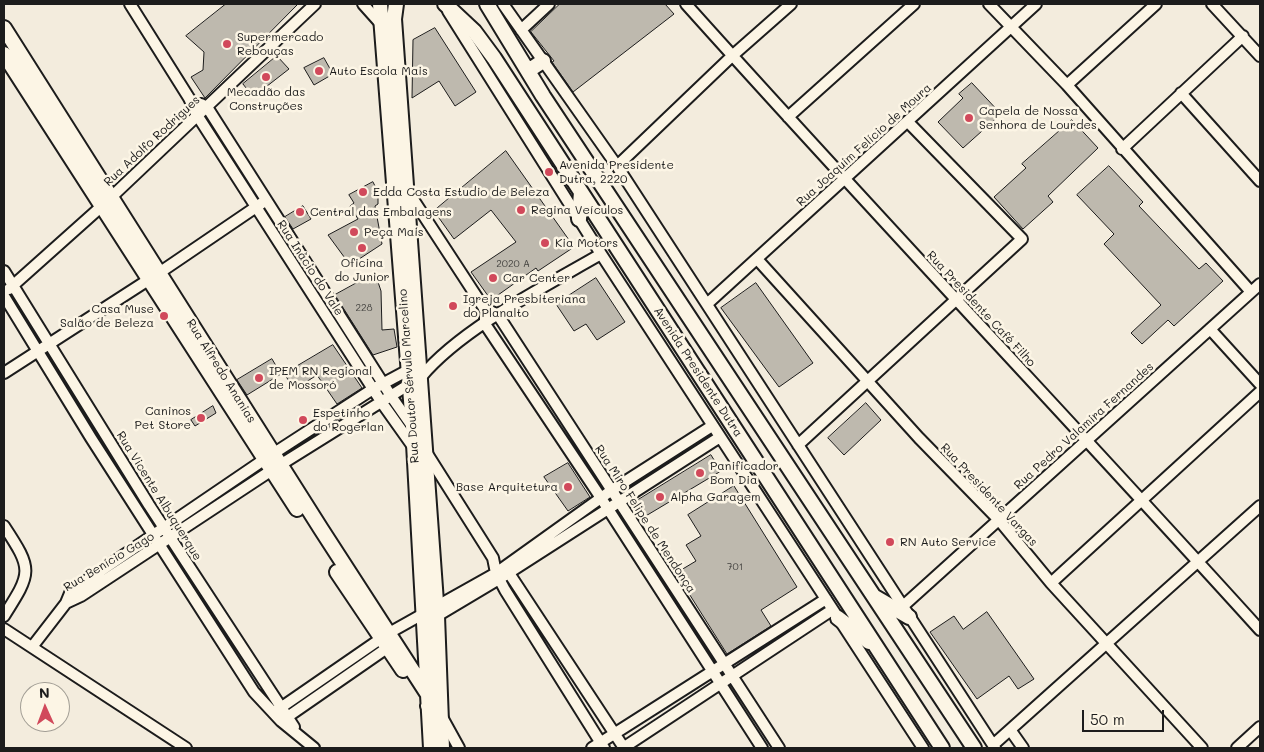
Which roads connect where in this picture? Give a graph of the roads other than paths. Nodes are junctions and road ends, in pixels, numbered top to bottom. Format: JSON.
{"nodes":[{"id":1,"x":130,"y":4,"type":"edge"},
{"id":2,"x":315,"y":4,"type":"edge"},
{"id":3,"x":363,"y":4,"type":"edge"},
{"id":4,"x":380,"y":4,"type":"edge"},
{"id":5,"x":396,"y":4,"type":"edge"},
{"id":6,"x":444,"y":4,"type":"edge"},
{"id":7,"x":487,"y":4,"type":"edge"},
{"id":8,"x":503,"y":4,"type":"edge"},
{"id":9,"x":549,"y":4,"type":"edge"},
{"id":10,"x":686,"y":4,"type":"edge"},
{"id":11,"x":791,"y":4,"type":"edge"},
{"id":12,"x":912,"y":4,"type":"edge"},
{"id":13,"x":989,"y":4,"type":"edge"},
{"id":14,"x":1036,"y":4,"type":"edge"},
{"id":15,"x":1156,"y":4,"type":"edge"},
{"id":16,"x":1212,"y":4,"type":"edge"},
{"id":17,"x":380,"y":24,"type":"junction"},
{"id":18,"x":4,"y":28,"type":"edge"},
{"id":19,"x":1010,"y":28,"type":"junction"},
{"id":20,"x":521,"y":30,"type":"junction"},
{"id":21,"x":1243,"y":36,"type":"junction"},
{"id":22,"x":4,"y":54,"type":"edge"},
{"id":23,"x":732,"y":56,"type":"junction"},
{"id":24,"x":1260,"y":56,"type":"edge"},
{"id":25,"x":543,"y":61,"type":"junction"},
{"id":26,"x":528,"y":71,"type":"junction"},
{"id":27,"x":1067,"y":85,"type":"junction"},
{"id":28,"x":1181,"y":93,"type":"junction"},
{"id":29,"x":189,"y":98,"type":"junction"},
{"id":30,"x":207,"y":107,"type":"junction"},
{"id":31,"x":196,"y":115,"type":"junction"},
{"id":32,"x":788,"y":117,"type":"junction"},
{"id":33,"x":908,"y":122,"type":"junction"},
{"id":34,"x":1122,"y":149,"type":"junction"},
{"id":35,"x":616,"y":166,"type":"junction"},
{"id":36,"x":844,"y":180,"type":"junction"},
{"id":37,"x":1260,"y":181,"type":"edge"},
{"id":38,"x":406,"y":190,"type":"junction"},
{"id":39,"x":581,"y":192,"type":"junction"},
{"id":40,"x":107,"y":200,"type":"junction"},
{"id":41,"x":267,"y":200,"type":"junction"},
{"id":42,"x":256,"y":207,"type":"junction"},
{"id":43,"x":579,"y":219,"type":"junction"},
{"id":44,"x":601,"y":254,"type":"junction"},
{"id":45,"x":758,"y":259,"type":"junction"},
{"id":46,"x":4,"y":271,"type":"edge"},
{"id":47,"x":155,"y":276,"type":"junction"},
{"id":48,"x":1260,"y":284,"type":"edge"},
{"id":49,"x":13,"y":285,"type":"junction"},
{"id":50,"x":1251,"y":292,"type":"junction"},
{"id":51,"x":4,"y":296,"type":"edge"},
{"id":52,"x":956,"y":301,"type":"junction"},
{"id":53,"x":707,"y":304,"type":"junction"},
{"id":54,"x":484,"y":308,"type":"junction"},
{"id":55,"x":498,"y":315,"type":"junction"},
{"id":56,"x":485,"y":324,"type":"junction"},
{"id":57,"x":1210,"y":329,"type":"junction"},
{"id":58,"x":49,"y":343,"type":"junction"},
{"id":59,"x":36,"y":352,"type":"junction"},
{"id":60,"x":418,"y":372,"type":"junction"},
{"id":61,"x":4,"y":373,"type":"edge"},
{"id":62,"x":538,"y":380,"type":"junction"},
{"id":63,"x":868,"y":382,"type":"junction"},
{"id":64,"x":1260,"y":384,"type":"edge"},
{"id":65,"x":378,"y":386,"type":"junction"},
{"id":66,"x":526,"y":387,"type":"junction"},
{"id":67,"x":1260,"y":392,"type":"edge"},
{"id":68,"x":386,"y":399,"type":"junction"},
{"id":69,"x":413,"y":426,"type":"junction"},
{"id":70,"x":712,"y":426,"type":"junction"},
{"id":71,"x":720,"y":437,"type":"junction"},
{"id":72,"x":1088,"y":440,"type":"junction"},
{"id":73,"x":798,"y":445,"type":"junction"},
{"id":74,"x":420,"y":450,"type":"junction"},
{"id":75,"x":273,"y":462,"type":"junction"},
{"id":76,"x":612,"y":490,"type":"junction"},
{"id":77,"x":601,"y":498,"type":"junction"},
{"id":78,"x":618,"y":500,"type":"junction"},
{"id":79,"x":1141,"y":501,"type":"junction"},
{"id":80,"x":607,"y":508,"type":"junction"},
{"id":81,"x":1260,"y":508,"type":"edge"},
{"id":82,"x":999,"y":520,"type":"junction"},
{"id":83,"x":4,"y":526,"type":"edge"},
{"id":84,"x":163,"y":528,"type":"junction"},
{"id":85,"x":558,"y":534,"type":"junction"},
{"id":86,"x":153,"y":535,"type":"junction"},
{"id":87,"x":171,"y":539,"type":"junction"},
{"id":88,"x":160,"y":546,"type":"junction"},
{"id":89,"x":493,"y":558,"type":"junction"},
{"id":90,"x":1198,"y":562,"type":"junction"},
{"id":91,"x":106,"y":567,"type":"junction"},
{"id":92,"x":507,"y":570,"type":"junction"},
{"id":93,"x":112,"y":576,"type":"junction"},
{"id":94,"x":497,"y":576,"type":"junction"},
{"id":95,"x":1051,"y":583,"type":"junction"},
{"id":96,"x":873,"y":595,"type":"junction"},
{"id":97,"x":826,"y":599,"type":"junction"},
{"id":98,"x":66,"y":602,"type":"junction"},
{"id":99,"x":432,"y":612,"type":"junction"},
{"id":100,"x":906,"y":612,"type":"junction"},
{"id":101,"x":835,"y":614,"type":"junction"},
{"id":102,"x":4,"y":616,"type":"edge"},
{"id":103,"x":4,"y":629,"type":"edge"},
{"id":104,"x":1260,"y":630,"type":"edge"},
{"id":105,"x":386,"y":640,"type":"junction"},
{"id":106,"x":1107,"y":644,"type":"junction"},
{"id":107,"x":32,"y":647,"type":"junction"},
{"id":108,"x":240,"y":647,"type":"junction"},
{"id":109,"x":877,"y":648,"type":"junction"},
{"id":110,"x":229,"y":653,"type":"junction"},
{"id":111,"x":724,"y":664,"type":"junction"},
{"id":112,"x":712,"y":672,"type":"junction"},
{"id":113,"x":732,"y":676,"type":"junction"},
{"id":114,"x":720,"y":684,"type":"junction"},
{"id":115,"x":429,"y":694,"type":"junction"},
{"id":116,"x":656,"y":707,"type":"junction"},
{"id":117,"x":277,"y":710,"type":"junction"},
{"id":118,"x":284,"y":718,"type":"junction"},
{"id":119,"x":440,"y":720,"type":"junction"},
{"id":120,"x":664,"y":721,"type":"junction"},
{"id":121,"x":1260,"y":727,"type":"edge"},
{"id":122,"x":1011,"y":731,"type":"junction"},
{"id":123,"x":614,"y":733,"type":"junction"},
{"id":124,"x":170,"y":739,"type":"junction"},
{"id":125,"x":599,"y":746,"type":"edge"},
{"id":126,"x":994,"y":747,"type":"edge"},
{"id":127,"x":164,"y":748,"type":"edge"},
{"id":128,"x":186,"y":748,"type":"edge"},
{"id":129,"x":314,"y":748,"type":"edge"},
{"id":130,"x":431,"y":748,"type":"edge"},
{"id":131,"x":442,"y":748,"type":"edge"},
{"id":132,"x":459,"y":748,"type":"edge"},
{"id":133,"x":624,"y":748,"type":"edge"},
{"id":134,"x":762,"y":748,"type":"edge"},
{"id":135,"x":780,"y":748,"type":"edge"},
{"id":136,"x":923,"y":748,"type":"edge"},
{"id":137,"x":942,"y":748,"type":"edge"},
{"id":138,"x":974,"y":748,"type":"edge"},
{"id":139,"x":1023,"y":748,"type":"edge"},
{"id":140,"x":1202,"y":748,"type":"edge"},
{"id":141,"x":1237,"y":748,"type":"edge"}],
"edges":[{"from":1,"to":29,"type":"street","name":"Rua Inácio do Vale"},
{"from":2,"to":30,"type":"street","name":"Rua Adolfo Rodrigues"},
{"from":3,"to":17,"type":"street"},
{"from":4,"to":17,"type":"main road","name":"Rua Doutor Sérvulo Marcelino"},
{"from":5,"to":38,"type":"main road","name":"Rua Doutor Sérvulo Marcelino"},
{"from":6,"to":39,"type":"main road","name":"Avenida Presidente Dutra"},
{"from":6,"to":43,"type":"street","name":"Avenida Presidente Dutra"},
{"from":7,"to":26,"type":"main road","name":"Avenida Presidente Dutra"},
{"from":8,"to":20,"type":"street"},
{"from":9,"to":20,"type":"street"},
{"from":10,"to":23,"type":"street","name":"Rua Presidente Café Filho"},
{"from":11,"to":23,"type":"street"},
{"from":12,"to":32,"type":"street"},
{"from":13,"to":19,"type":"street"},
{"from":14,"to":19,"type":"street","name":"Rua Joaquim Felício de Moura"},
{"from":15,"to":27,"type":"street"},
{"from":16,"to":21,"type":"street"},
{"from":17,"to":60,"type":"main road","name":"Rua Doutor Sérvulo Marcelino"},
{"from":18,"to":40,"type":"main road","name":"Rua Alfredo Ananias"},
{"from":19,"to":27,"type":"street"},
{"from":19,"to":33,"type":"street","name":"Rua Joaquim Felício de Moura"},
{"from":20,"to":25,"type":"street"},
{"from":21,"to":24,"type":"street"},
{"from":21,"to":28,"type":"street"},
{"from":22,"to":40,"type":"main road","name":"Rua Alfredo Ananias"},
{"from":23,"to":32,"type":"street","name":"Rua Presidente Café Filho"},
{"from":23,"to":35,"type":"street"},
{"from":25,"to":26,"type":"main road"},
{"from":25,"to":35,"type":"street"},
{"from":26,"to":96,"type":"main road","name":"Avenida Presidente Dutra"},
{"from":27,"to":34,"type":"street"},
{"from":28,"to":34,"type":"street"},
{"from":28,"to":37,"type":"street"},
{"from":29,"to":30,"type":"street"},
{"from":29,"to":31,"type":"street","name":"Rua Inácio do Vale"},
{"from":30,"to":31,"type":"street","name":"Rua Adolfo Rodrigues"},
{"from":30,"to":41,"type":"street","name":"Rua Inácio do Vale"},
{"from":31,"to":40,"type":"street","name":"Rua Adolfo Rodrigues"},
{"from":31,"to":42,"type":"street","name":"Rua Inácio do Vale"},
{"from":32,"to":36,"type":"street","name":"Rua Presidente Café Filho"},
{"from":33,"to":36,"type":"street","name":"Rua Joaquim Felício de Moura"},
{"from":33,"to":52,"type":"street"},
{"from":34,"to":50,"type":"street"},
{"from":35,"to":53,"type":"street"},
{"from":36,"to":45,"type":"street","name":"Rua Joaquim Felício de Moura"},
{"from":36,"to":52,"type":"street","name":"Rua Presidente Café Filho"},
{"from":38,"to":54,"type":"street","name":"Rua Miro Felipe de Mendonça"},
{"from":38,"to":60,"type":"main road","name":"Rua Doutor Sérvulo Marcelino"},
{"from":39,"to":43,"type":"main road"},
{"from":39,"to":109,"type":"main road","name":"Avenida Presidente Dutra"},
{"from":40,"to":47,"type":"main road","name":"Rua Alfredo Ananias"},
{"from":40,"to":49,"type":"street","name":"Rua Adolfo Rodrigues"},
{"from":41,"to":42,"type":"street"},
{"from":41,"to":65,"type":"street","name":"Rua Inácio do Vale"},
{"from":42,"to":47,"type":"street"},
{"from":42,"to":65,"type":"street","name":"Rua Inácio do Vale"},
{"from":43,"to":44,"type":"street","name":"Avenida Presidente Dutra"},
{"from":44,"to":55,"type":"street","name":"Rua Benício Gago"},
{"from":44,"to":70,"type":"street","name":"Avenida Presidente Dutra"},
{"from":45,"to":53,"type":"street","name":"Rua Joaquim Felício de Moura"},
{"from":45,"to":63,"type":"street","name":"Rua Presidente Vargas"},
{"from":46,"to":49,"type":"street","name":"Rua Vicente Albuquerque"},
{"from":47,"to":58,"type":"street"},
{"from":47,"to":75,"type":"main road","name":"Rua Alfredo Ananias"},
{"from":48,"to":50,"type":"street","name":"Rua Pedro Valamira Fernandes"},
{"from":49,"to":51,"type":"street","name":"Rua Adolfo Rodrigues"},
{"from":49,"to":58,"type":"street","name":"Rua Vicente Albuquerque"},
{"from":50,"to":57,"type":"street","name":"Rua Pedro Valamira Fernandes"},
{"from":51,"to":59,"type":"street","name":"Rua Vicente Albuquerque"},
{"from":52,"to":63,"type":"street"},
{"from":52,"to":72,"type":"street","name":"Rua Presidente Café Filho"},
{"from":53,"to":73,"type":"street"},
{"from":54,"to":55,"type":"street","name":"Rua Miro Felipe de Mendonça"},
{"from":54,"to":56,"type":"street","name":"Rua Miro Felipe de Mendonça"},
{"from":55,"to":56,"type":"street","name":"Rua Benício Gago"},
{"from":55,"to":62,"type":"street","name":"Rua Miro Felipe de Mendonça"},
{"from":56,"to":60,"type":"street","name":"Rua Benício Gago"},
{"from":56,"to":66,"type":"street","name":"Rua Miro Felipe de Mendonça"},
{"from":57,"to":64,"type":"street"},
{"from":57,"to":72,"type":"street","name":"Rua Pedro Valamira Fernandes"},
{"from":58,"to":59,"type":"street"},
{"from":58,"to":84,"type":"street","name":"Rua Vicente Albuquerque"},
{"from":59,"to":61,"type":"street"},
{"from":59,"to":86,"type":"street","name":"Rua Vicente Albuquerque"},
{"from":60,"to":65,"type":"street","name":"Rua Benício Gago"},
{"from":60,"to":68,"type":"street","name":"Rua Benício Gago"},
{"from":60,"to":69,"type":"main road","name":"Rua Doutor Sérvulo Marcelino"},
{"from":60,"to":74,"type":"main road","name":"Rua Doutor Sérvulo Marcelino"},
{"from":62,"to":66,"type":"street"},
{"from":62,"to":76,"type":"street","name":"Rua Miro Felipe de Mendonça"},
{"from":63,"to":73,"type":"street"},
{"from":63,"to":82,"type":"street","name":"Rua Presidente Vargas"},
{"from":65,"to":68,"type":"street","name":"Rua Inácio do Vale"},
{"from":65,"to":75,"type":"street","name":"Rua Benício Gago"},
{"from":66,"to":77,"type":"street","name":"Rua Miro Felipe de Mendonça"},
{"from":67,"to":79,"type":"street"},
{"from":68,"to":69,"type":"street","name":"Rua Inácio do Vale"},
{"from":68,"to":74,"type":"street","name":"Rua Inácio do Vale"},
{"from":68,"to":75,"type":"street","name":"Rua Benício Gago"},
{"from":69,"to":74,"type":"main road","name":"Rua Doutor Sérvulo Marcelino"},
{"from":70,"to":71,"type":"street","name":"Avenida Presidente Dutra"},
{"from":70,"to":76,"type":"street"},
{"from":71,"to":78,"type":"street"},
{"from":71,"to":97,"type":"street","name":"Avenida Presidente Dutra"},
{"from":72,"to":79,"type":"street","name":"Rua Presidente Café Filho"},
{"from":72,"to":82,"type":"street","name":"Rua Pedro Valamira Fernandes"},
{"from":73,"to":100,"type":"street"},
{"from":74,"to":89,"type":"street","name":"Rua Inácio do Vale"},
{"from":74,"to":99,"type":"main road","name":"Rua Doutor Sérvulo Marcelino"},
{"from":75,"to":84,"type":"street","name":"Rua Benício Gago"},
{"from":75,"to":87,"type":"street","name":"Rua Benício Gago"},
{"from":75,"to":105,"type":"main road","name":"Rua Alfredo Ananias"},
{"from":76,"to":77,"type":"street"},
{"from":76,"to":78,"type":"street","name":"Rua Miro Felipe de Mendonça"},
{"from":77,"to":80,"type":"street","name":"Rua Miro Felipe de Mendonça"},
{"from":77,"to":85,"type":"street"},
{"from":78,"to":80,"type":"street"},
{"from":78,"to":111,"type":"street","name":"Rua Miro Felipe de Mendonça"},
{"from":79,"to":90,"type":"street","name":"Rua Presidente Café Filho"},
{"from":79,"to":95,"type":"street"},
{"from":80,"to":85,"type":"street"},
{"from":80,"to":112,"type":"street","name":"Rua Miro Felipe de Mendonça"},
{"from":81,"to":90,"type":"street"},
{"from":82,"to":95,"type":"street","name":"Rua Presidente Vargas"},
{"from":82,"to":100,"type":"street","name":"Rua Pedro Valamira Fernandes"},
{"from":83,"to":102,"type":"street"},
{"from":84,"to":86,"type":"street","name":"Rua Benício Gago"},
{"from":84,"to":87,"type":"street","name":"Rua Vicente Albuquerque"},
{"from":85,"to":92,"type":"street"},
{"from":86,"to":88,"type":"street","name":"Rua Vicente Albuquerque"},
{"from":86,"to":91,"type":"street","name":"Rua Benício Gago"},
{"from":87,"to":88,"type":"street","name":"Rua Benício Gago"},
{"from":87,"to":108,"type":"street","name":"Rua Vicente Albuquerque"},
{"from":88,"to":93,"type":"street","name":"Rua Benício Gago"},
{"from":88,"to":110,"type":"street","name":"Rua Vicente Albuquerque"},
{"from":89,"to":92,"type":"street","name":"Rua Inácio do Vale"},
{"from":89,"to":94,"type":"street","name":"Rua Inácio do Vale"},
{"from":90,"to":104,"type":"street","name":"Rua Presidente Café Filho"},
{"from":90,"to":106,"type":"street"},
{"from":91,"to":93,"type":"street"},
{"from":91,"to":98,"type":"street","name":"Rua Benício Gago"},
{"from":92,"to":94,"type":"street"},
{"from":92,"to":123,"type":"street","name":"Rua Inácio do Vale"},
{"from":93,"to":98,"type":"street","name":"Rua Benício Gago"},
{"from":94,"to":99,"type":"street"},
{"from":94,"to":125,"type":"street","name":"Rua Inácio do Vale"},
{"from":95,"to":106,"type":"street","name":"Rua Presidente Vargas"},
{"from":96,"to":100,"type":"main road"},
{"from":96,"to":138,"type":"main road","name":"Avenida Presidente Dutra"},
{"from":97,"to":101,"type":"street","name":"Avenida Presidente Dutra"},
{"from":97,"to":111,"type":"street"},
{"from":98,"to":107,"type":"street"},
{"from":99,"to":105,"type":"street"},
{"from":99,"to":115,"type":"main road","name":"Rua Doutor Sérvulo Marcelino"},
{"from":99,"to":119,"type":"main road","name":"Rua Doutor Sérvulo Marcelino"},
{"from":100,"to":126,"type":"street"},
{"from":101,"to":109,"type":"main road"},
{"from":101,"to":113,"type":"street"},
{"from":101,"to":136,"type":"street","name":"Avenida Presidente Dutra"},
{"from":103,"to":107,"type":"street"},
{"from":105,"to":115,"type":"main road","name":"Rua Alfredo Ananias"},
{"from":105,"to":117,"type":"street"},
{"from":105,"to":118,"type":"street"},
{"from":105,"to":119,"type":"main road","name":"Rua Alfredo Ananias"},
{"from":106,"to":122,"type":"street"},
{"from":106,"to":140,"type":"street","name":"Rua Presidente Vargas"},
{"from":107,"to":124,"type":"street"},
{"from":108,"to":110,"type":"street"},
{"from":108,"to":117,"type":"street","name":"Rua Vicente Albuquerque"},
{"from":109,"to":137,"type":"main road","name":"Avenida Presidente Dutra"},
{"from":110,"to":117,"type":"street","name":"Rua Vicente Albuquerque"},
{"from":111,"to":112,"type":"street"},
{"from":111,"to":113,"type":"street","name":"Rua Miro Felipe de Mendonça"},
{"from":112,"to":114,"type":"street","name":"Rua Miro Felipe de Mendonça"},
{"from":112,"to":116,"type":"street"},
{"from":113,"to":114,"type":"street"},
{"from":113,"to":135,"type":"street","name":"Rua Miro Felipe de Mendonça"},
{"from":114,"to":120,"type":"street"},
{"from":114,"to":134,"type":"street","name":"Rua Miro Felipe de Mendonça"},
{"from":115,"to":119,"type":"main road","name":"Rua Alfredo Ananias"},
{"from":116,"to":120,"type":"street"},
{"from":116,"to":123,"type":"street"},
{"from":117,"to":118,"type":"street","name":"Rua Vicente Albuquerque"},
{"from":118,"to":129,"type":"street","name":"Rua Vicente Albuquerque"},
{"from":119,"to":130,"type":"main road","name":"Rua Doutor Sérvulo Marcelino"},
{"from":119,"to":131,"type":"main road","name":"Rua Doutor Sérvulo Marcelino"},
{"from":119,"to":132,"type":"street"},
{"from":120,"to":133,"type":"street"},
{"from":121,"to":141,"type":"street"},
{"from":122,"to":126,"type":"street"},
{"from":122,"to":139,"type":"street"},
{"from":123,"to":125,"type":"street"},
{"from":123,"to":133,"type":"street","name":"Rua Inácio do Vale"},
{"from":124,"to":127,"type":"street"},
{"from":124,"to":128,"type":"street"}]}
